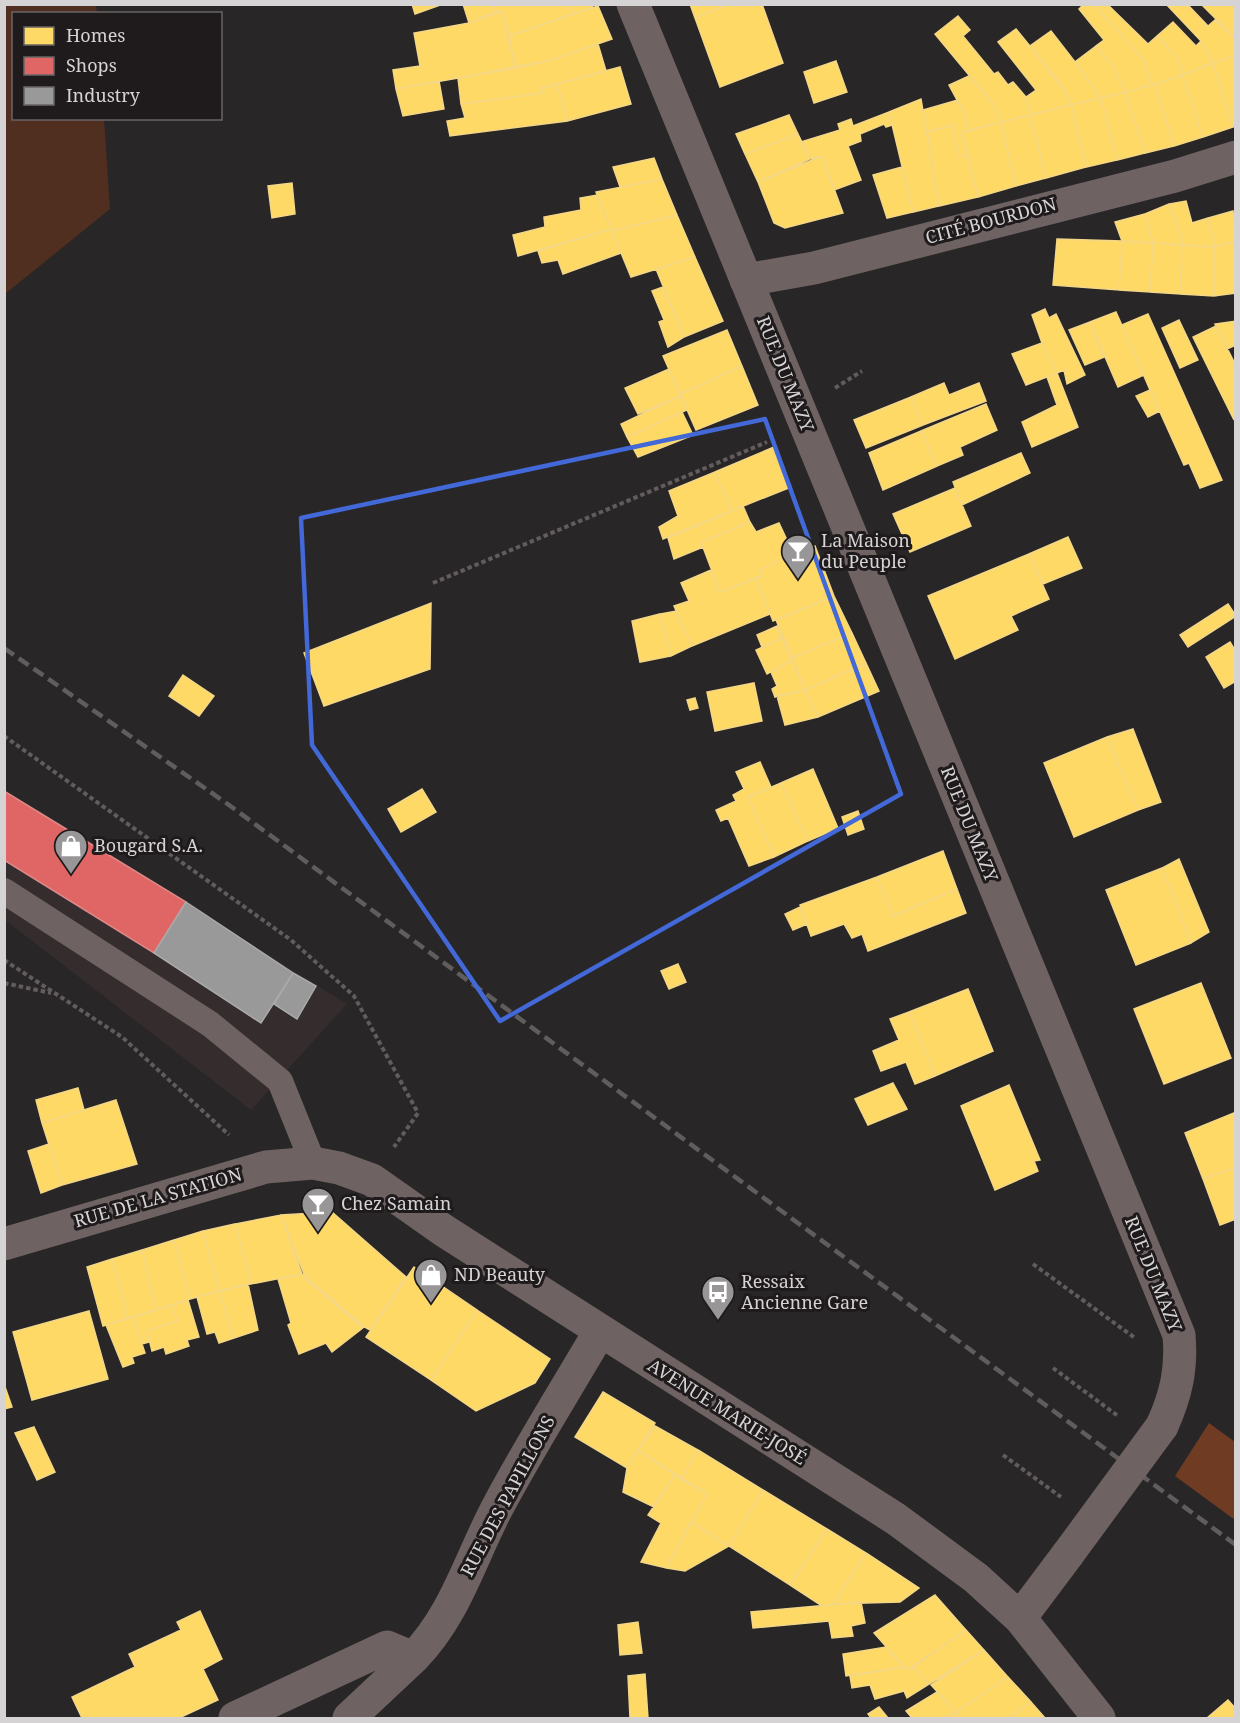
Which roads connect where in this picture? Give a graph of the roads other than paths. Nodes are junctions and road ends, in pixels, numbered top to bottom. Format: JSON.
{"nodes":[{"id":1,"x":633,"y":4,"type":"edge"},
{"id":2,"x":1236,"y":157,"type":"edge"},
{"id":3,"x":746,"y":280,"type":"junction"},
{"id":4,"x":4,"y":891,"type":"edge"},
{"id":5,"x":313,"y":1163,"type":"junction"},
{"id":6,"x":4,"y":1244,"type":"edge"},
{"id":7,"x":600,"y":1331,"type":"junction"},
{"id":8,"x":1020,"y":1618,"type":"junction"},
{"id":9,"x":413,"y":1658,"type":"junction"},
{"id":10,"x":235,"y":1719,"type":"edge"},
{"id":11,"x":349,"y":1719,"type":"edge"},
{"id":12,"x":1099,"y":1719,"type":"edge"}],
"edges":[{"from":1,"to":3,"type":"street","name":"RUE DU MAZY"},
{"from":2,"to":3,"type":"street","name":"CITÉ BOURDON"},
{"from":3,"to":8,"type":"street","name":"RUE DU MAZY","bridge":true},
{"from":4,"to":5,"type":"lane"},
{"from":5,"to":6,"type":"street","name":"RUE DE LA STATION"},
{"from":5,"to":7,"type":"street","name":"AVENUE MARIE-JOSÉ"},
{"from":7,"to":8,"type":"street","name":"AVENUE MARIE-JOSÉ"},
{"from":7,"to":9,"type":"street","name":"RUE DES PAPILLONS"},
{"from":8,"to":12,"type":"street","name":"AVENUE MARIE-JOSÉ"},
{"from":9,"to":10,"type":"street"},
{"from":9,"to":11,"type":"street","name":"RUE DES PAPILLONS"}]}
